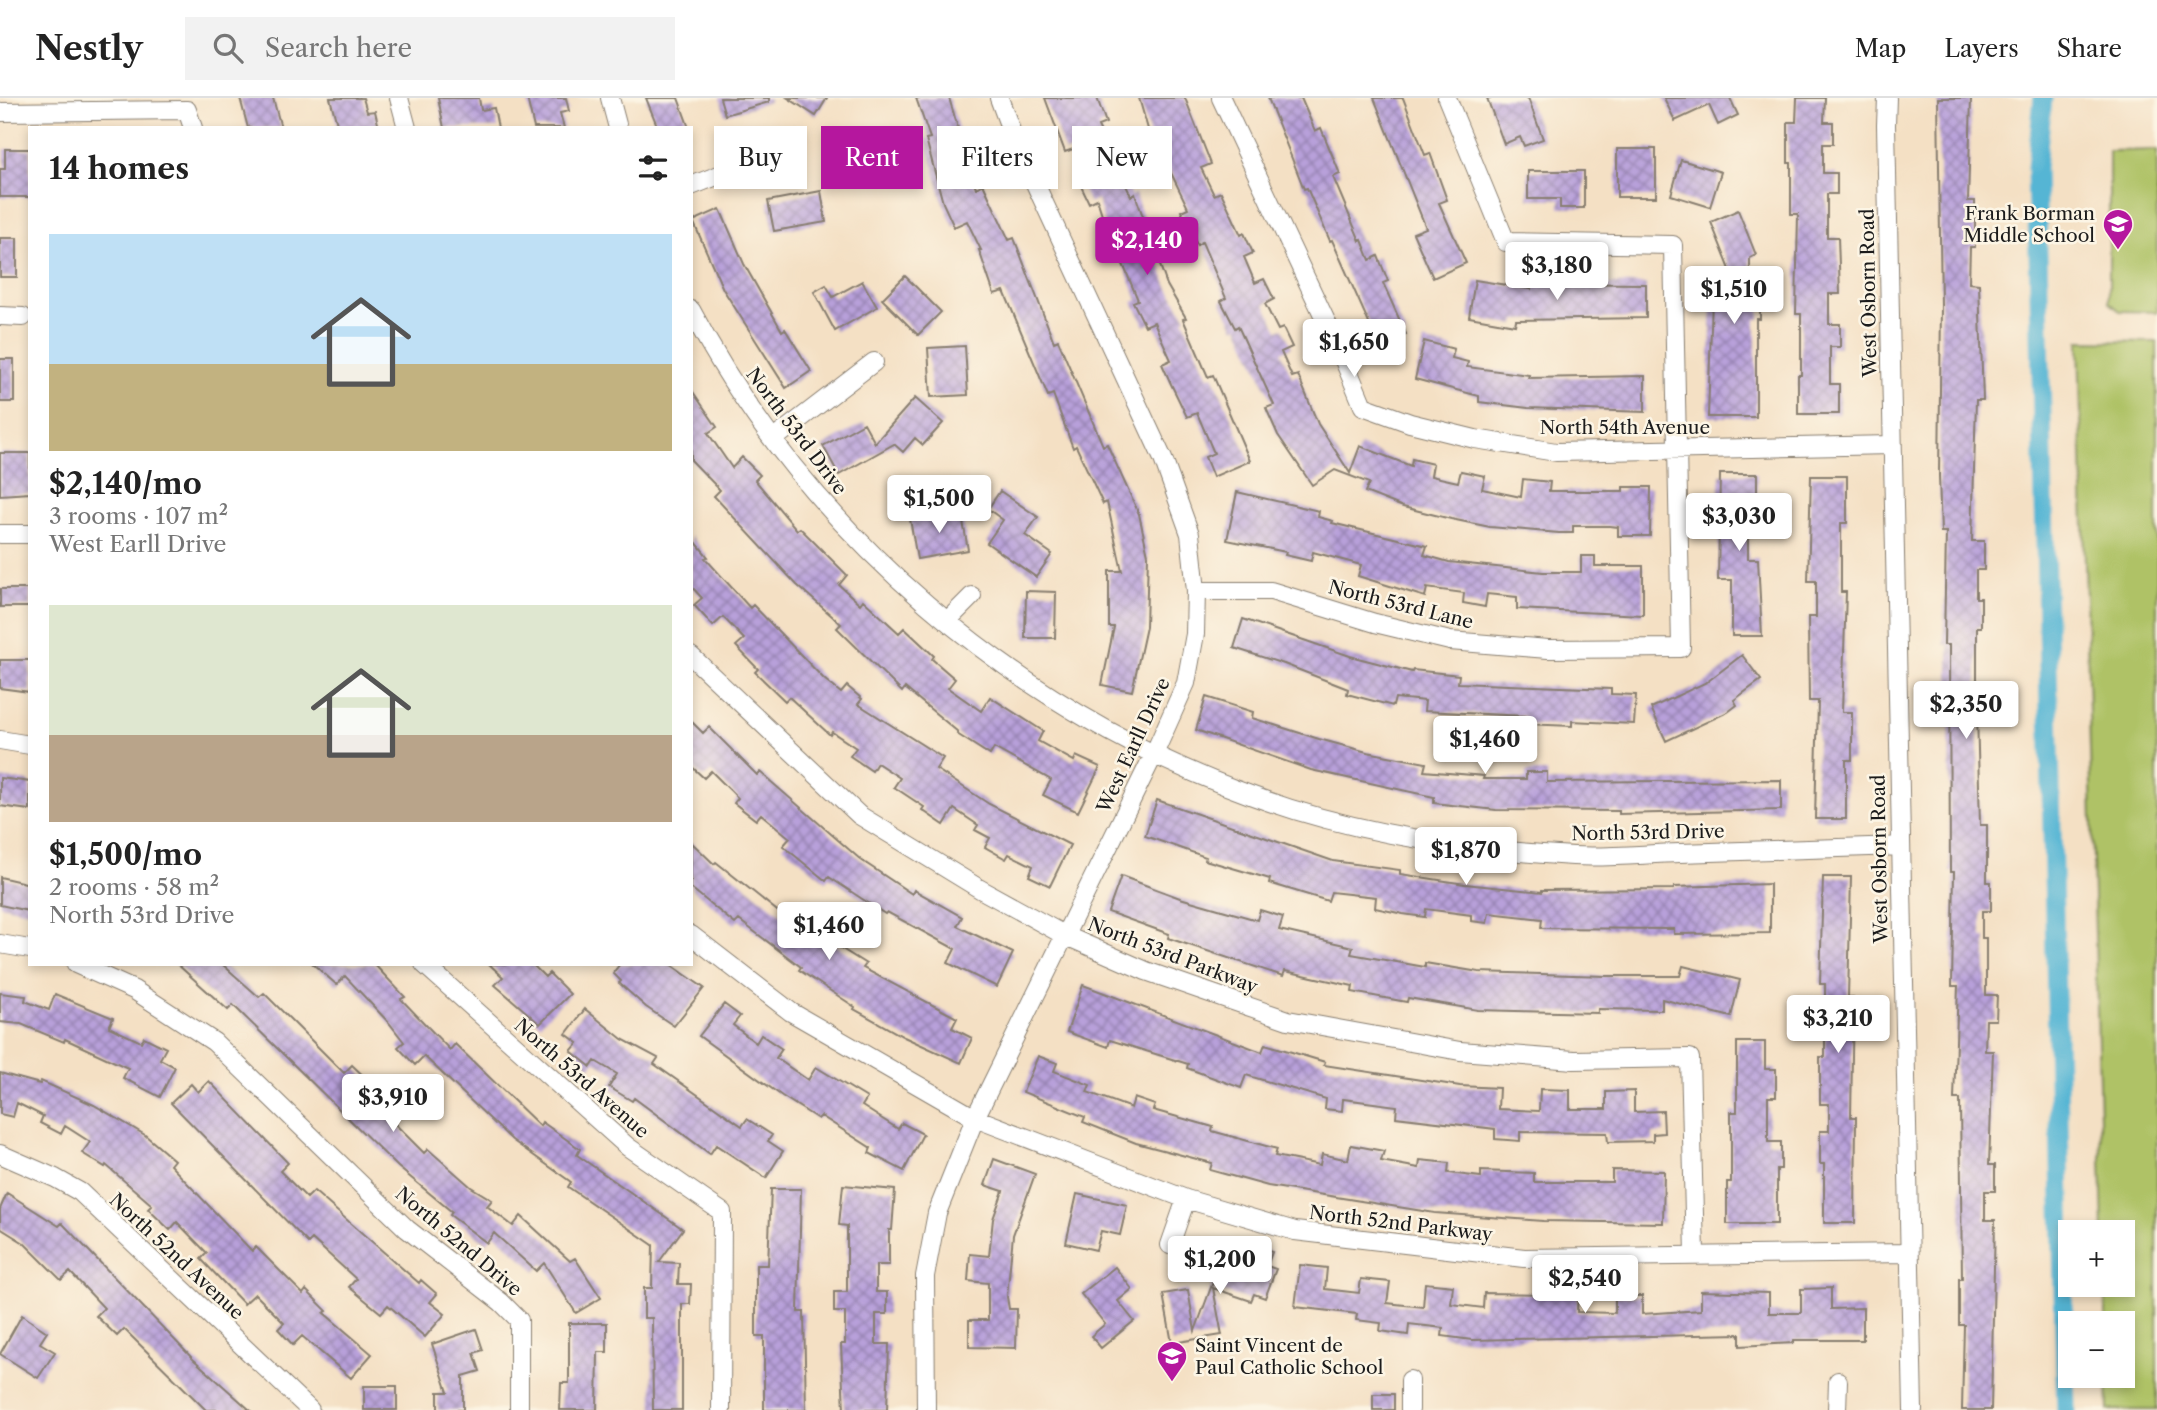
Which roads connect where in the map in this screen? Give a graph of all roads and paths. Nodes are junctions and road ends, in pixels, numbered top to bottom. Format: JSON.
{"nodes":[{"id":1,"x":399,"y":98,"type":"edge"},
{"id":2,"x":610,"y":98,"type":"edge"},
{"id":3,"x":999,"y":98,"type":"edge"},
{"id":4,"x":1221,"y":98,"type":"edge"},
{"id":5,"x":1447,"y":98,"type":"edge"},
{"id":6,"x":1888,"y":98,"type":"edge"},
{"id":7,"x":0,"y":112,"type":"edge"},
{"id":8,"x":192,"y":126,"type":"edge"},
{"id":9,"x":406,"y":126,"type":"edge"},
{"id":10,"x":617,"y":126,"type":"edge"},
{"id":11,"x":714,"y":177,"type":"edge"},
{"id":12,"x":693,"y":185,"type":"edge"},
{"id":13,"x":693,"y":314,"type":"edge"},
{"id":14,"x":0,"y":317,"type":"edge"},
{"id":15,"x":23,"y":317,"type":"dead end"},
{"id":16,"x":874,"y":362,"type":"dead end"},
{"id":17,"x":775,"y":438,"type":"junction"},
{"id":18,"x":1892,"y":445,"type":"junction"},
{"id":19,"x":1677,"y":450,"type":"junction"},
{"id":20,"x":0,"y":534,"type":"edge"},
{"id":21,"x":28,"y":534,"type":"edge"},
{"id":22,"x":1196,"y":591,"type":"junction"},
{"id":23,"x":972,"y":596,"type":"dead end"},
{"id":24,"x":948,"y":620,"type":"junction"},
{"id":25,"x":693,"y":658,"type":"edge"},
{"id":26,"x":0,"y":740,"type":"edge"},
{"id":27,"x":28,"y":745,"type":"edge"},
{"id":28,"x":1154,"y":754,"type":"junction"},
{"id":29,"x":1900,"y":846,"type":"junction"},
{"id":30,"x":1064,"y":935,"type":"junction"},
{"id":31,"x":693,"y":937,"type":"edge"},
{"id":32,"x":0,"y":944,"type":"edge"},
{"id":33,"x":28,"y":949,"type":"edge"},
{"id":34,"x":80,"y":966,"type":"edge"},
{"id":35,"x":426,"y":966,"type":"edge"},
{"id":36,"x":975,"y":1118,"type":"junction"},
{"id":37,"x":0,"y":1154,"type":"edge"},
{"id":38,"x":1186,"y":1199,"type":"junction"},
{"id":39,"x":1170,"y":1245,"type":"dead end"},
{"id":40,"x":1909,"y":1253,"type":"junction"},
{"id":41,"x":1695,"y":1254,"type":"junction"},
{"id":42,"x":1410,"y":1380,"type":"dead end"},
{"id":43,"x":1838,"y":1381,"type":"dead end"},
{"id":44,"x":310,"y":1410,"type":"edge"},
{"id":45,"x":519,"y":1410,"type":"edge"},
{"id":46,"x":721,"y":1410,"type":"edge"},
{"id":47,"x":926,"y":1410,"type":"edge"},
{"id":48,"x":1410,"y":1410,"type":"edge"},
{"id":49,"x":1837,"y":1410,"type":"edge"},
{"id":50,"x":1913,"y":1410,"type":"edge"}],
"edges":[{"from":1,"to":9,"type":"street"},
{"from":2,"to":10,"type":"street"},
{"from":3,"to":22,"type":"street","name":"West Earll Drive"},
{"from":4,"to":19,"type":"street","name":"North 54th Avenue"},
{"from":5,"to":19,"type":"street"},
{"from":6,"to":18,"type":"street","name":"West Osborn Road"},
{"from":7,"to":8,"type":"street"},
{"from":11,"to":12,"type":"street"},
{"from":13,"to":17,"type":"street","name":"North 53rd Drive"},
{"from":14,"to":15,"type":"street"},
{"from":16,"to":17,"type":"street"},
{"from":17,"to":24,"type":"street","name":"North 53rd Drive"},
{"from":18,"to":19,"type":"street","name":"North 54th Avenue"},
{"from":18,"to":29,"type":"street","name":"West Osborn Road"},
{"from":19,"to":22,"type":"street","name":"North 53rd Lane"},
{"from":20,"to":21,"type":"street"},
{"from":22,"to":28,"type":"street","name":"West Earll Drive"},
{"from":23,"to":24,"type":"street"},
{"from":24,"to":28,"type":"street","name":"North 53rd Drive"},
{"from":25,"to":30,"type":"street","name":"North 53rd Parkway"},
{"from":26,"to":27,"type":"street"},
{"from":28,"to":29,"type":"street","name":"North 53rd Drive"},
{"from":28,"to":30,"type":"street","name":"West Earll Drive"},
{"from":29,"to":40,"type":"street","name":"West Osborn Road"},
{"from":30,"to":36,"type":"street","name":"West Earll Drive"},
{"from":30,"to":41,"type":"street","name":"North 53rd Parkway"},
{"from":31,"to":36,"type":"street","name":"North 52nd Parkway"},
{"from":32,"to":33,"type":"street"},
{"from":34,"to":45,"type":"street","name":"North 52nd Drive"},
{"from":35,"to":46,"type":"street","name":"North 53rd Avenue"},
{"from":36,"to":38,"type":"street","name":"North 52nd Parkway"},
{"from":36,"to":47,"type":"street","name":"West Earll Drive"},
{"from":37,"to":44,"type":"street","name":"North 52nd Avenue"},
{"from":38,"to":39,"type":"street"},
{"from":38,"to":41,"type":"street","name":"North 52nd Parkway"},
{"from":40,"to":41,"type":"street","name":"North 52nd Parkway"},
{"from":40,"to":50,"type":"street","name":"West Osborn Road"},
{"from":42,"to":48,"type":"street"},
{"from":43,"to":49,"type":"street"}]}
